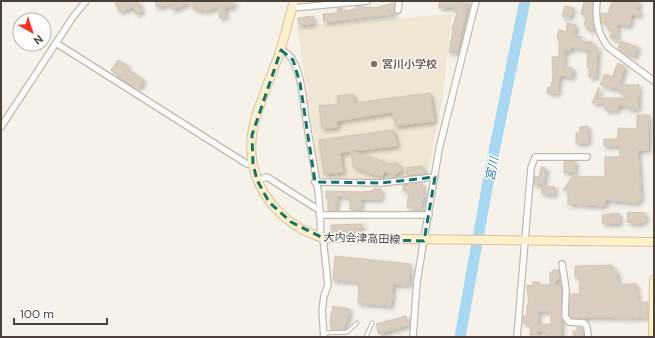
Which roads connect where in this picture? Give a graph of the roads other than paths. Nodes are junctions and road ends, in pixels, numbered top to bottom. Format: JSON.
{"nodes":[{"id":1,"x":86,"y":1,"type":"edge"},
{"id":2,"x":367,"y":1,"type":"edge"},
{"id":3,"x":399,"y":1,"type":"edge"},
{"id":4,"x":476,"y":1,"type":"edge"},
{"id":5,"x":597,"y":1,"type":"edge"},
{"id":6,"x":293,"y":4,"type":"edge"},
{"id":7,"x":398,"y":10,"type":"dead end"},
{"id":8,"x":56,"y":43,"type":"junction"},
{"id":9,"x":280,"y":50,"type":"junction"},
{"id":10,"x":654,"y":81,"type":"edge"},
{"id":11,"x":1,"y":128,"type":"edge"},
{"id":12,"x":587,"y":157,"type":"dead end"},
{"id":13,"x":253,"y":164,"type":"junction"},
{"id":14,"x":435,"y":177,"type":"junction"},
{"id":15,"x":257,"y":180,"type":"junction"},
{"id":16,"x":315,"y":182,"type":"junction"},
{"id":17,"x":319,"y":212,"type":"junction"},
{"id":18,"x":429,"y":215,"type":"junction"},
{"id":19,"x":322,"y":238,"type":"junction"},
{"id":20,"x":523,"y":240,"type":"junction"},
{"id":21,"x":426,"y":241,"type":"junction"},
{"id":22,"x":654,"y":242,"type":"edge"},
{"id":23,"x":562,"y":264,"type":"dead end"},
{"id":24,"x":654,"y":280,"type":"edge"},
{"id":25,"x":357,"y":323,"type":"dead end"},
{"id":26,"x":372,"y":323,"type":"dead end"},
{"id":27,"x":324,"y":335,"type":"edge"},
{"id":28,"x":366,"y":337,"type":"edge"},
{"id":29,"x":413,"y":337,"type":"edge"},
{"id":30,"x":517,"y":337,"type":"edge"},
{"id":31,"x":588,"y":337,"type":"edge"},
{"id":32,"x":653,"y":337,"type":"edge"}],
"edges":[{"from":1,"to":8,"type":"street"},
{"from":2,"to":6,"type":"street"},
{"from":3,"to":7,"type":"street"},
{"from":4,"to":14,"type":"street"},
{"from":5,"to":10,"type":"street"},
{"from":6,"to":9,"type":"main road","name":"大内会津高田線"},
{"from":8,"to":11,"type":"street"},
{"from":8,"to":13,"type":"street"},
{"from":9,"to":13,"type":"main road","name":"大内会津高田線"},
{"from":9,"to":16,"type":"street"},
{"from":12,"to":20,"type":"street"},
{"from":13,"to":15,"type":"main road","name":"大内会津高田線"},
{"from":14,"to":16,"type":"street"},
{"from":14,"to":18,"type":"street"},
{"from":15,"to":17,"type":"street"},
{"from":15,"to":19,"type":"main road","name":"大内会津高田線"},
{"from":16,"to":17,"type":"street"},
{"from":17,"to":18,"type":"street"},
{"from":17,"to":19,"type":"street"},
{"from":18,"to":21,"type":"street"},
{"from":19,"to":21,"type":"main road","name":"大内会津高田線"},
{"from":19,"to":27,"type":"street"},
{"from":20,"to":21,"type":"main road","name":"大内会津高田線"},
{"from":20,"to":22,"type":"main road","name":"大内会津高田線"},
{"from":20,"to":30,"type":"street"},
{"from":21,"to":29,"type":"street"},
{"from":23,"to":31,"type":"street"},
{"from":24,"to":32,"type":"main road"},
{"from":25,"to":27,"type":"lane"},
{"from":26,"to":28,"type":"lane"}]}
